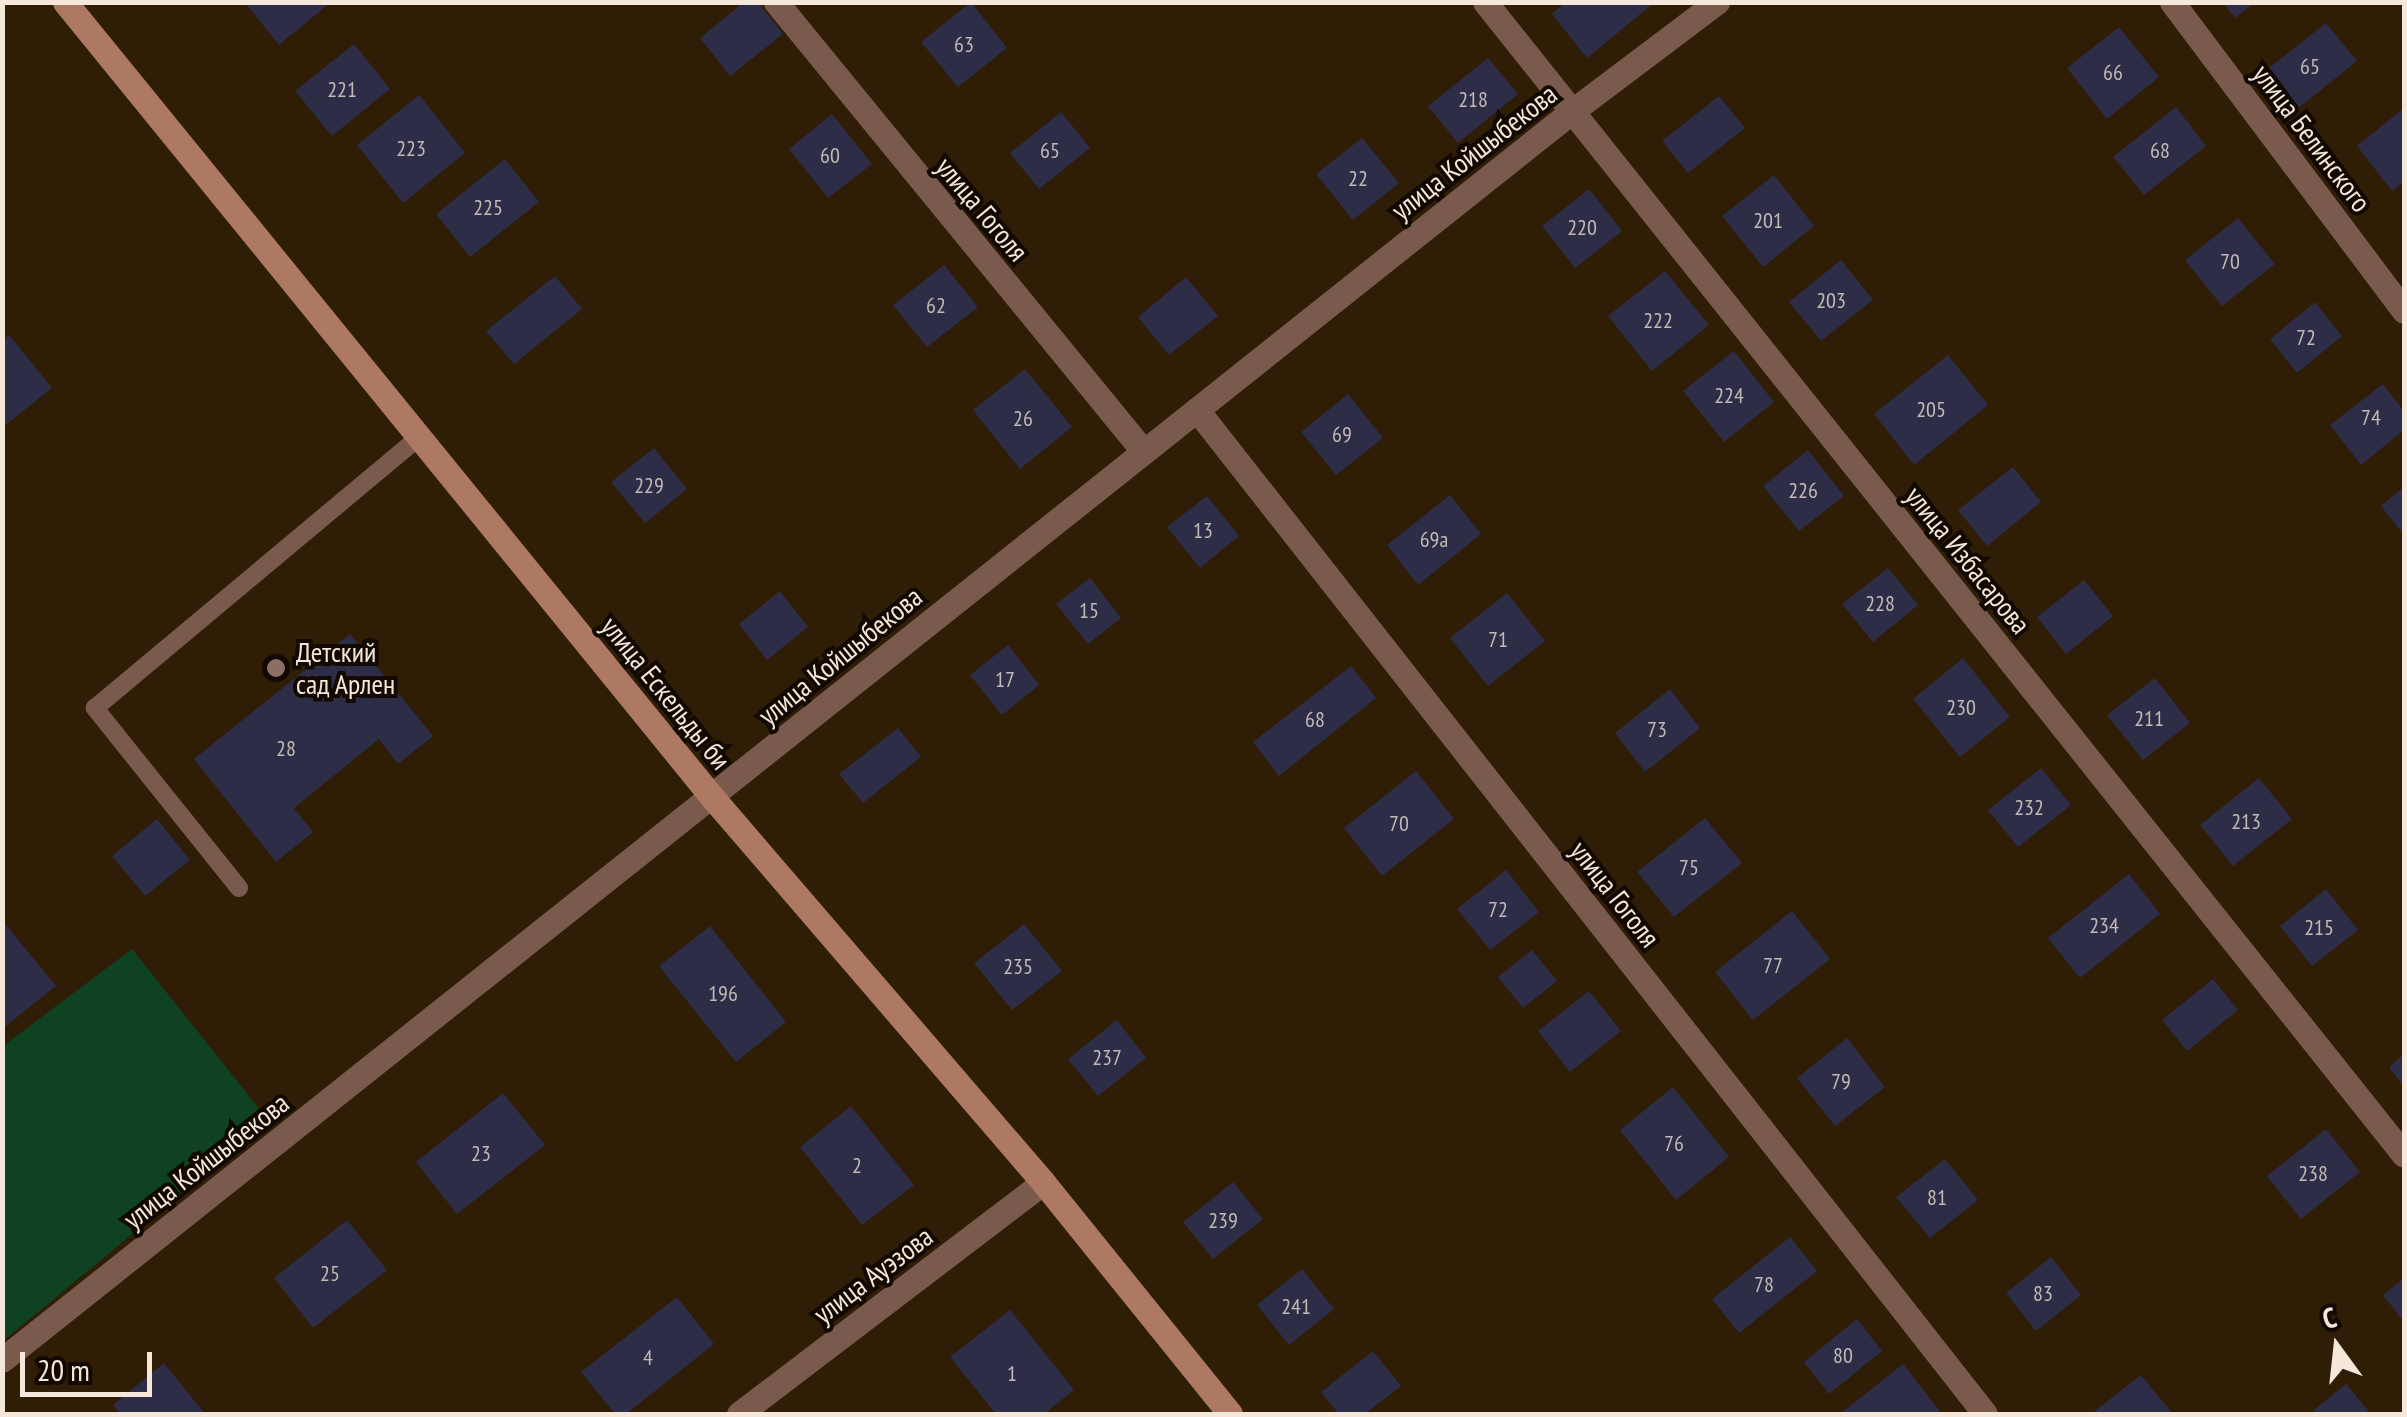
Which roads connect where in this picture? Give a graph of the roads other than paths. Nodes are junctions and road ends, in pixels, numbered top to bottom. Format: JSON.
{"nodes":[{"id":1,"x":65,"y":2,"type":"edge"},
{"id":2,"x":776,"y":2,"type":"edge"},
{"id":3,"x":1486,"y":2,"type":"edge"},
{"id":4,"x":1718,"y":2,"type":"edge"},
{"id":5,"x":2172,"y":2,"type":"edge"},
{"id":6,"x":1571,"y":112,"type":"junction"},
{"id":7,"x":2404,"y":310,"type":"edge"},
{"id":8,"x":1197,"y":410,"type":"junction"},
{"id":9,"x":418,"y":437,"type":"junction"},
{"id":10,"x":1144,"y":452,"type":"junction"},
{"id":11,"x":712,"y":797,"type":"junction"},
{"id":12,"x":238,"y":888,"type":"dead end"},
{"id":13,"x":2404,"y":1155,"type":"edge"},
{"id":14,"x":1044,"y":1182,"type":"junction"},
{"id":15,"x":2,"y":1360,"type":"edge"},
{"id":16,"x":740,"y":1414,"type":"edge"},
{"id":17,"x":1230,"y":1414,"type":"edge"},
{"id":18,"x":1985,"y":1414,"type":"edge"}],
"edges":[{"from":1,"to":9,"type":"street","name":"улица Ескельды би"},
{"from":2,"to":10,"type":"street","name":"улица Гоголя"},
{"from":3,"to":6,"type":"street","name":"улица Избасарова"},
{"from":4,"to":6,"type":"street","name":"улица Койшыбекова"},
{"from":5,"to":7,"type":"street","name":"улица Белинского"},
{"from":6,"to":8,"type":"street","name":"улица Койшыбекова"},
{"from":6,"to":13,"type":"street","name":"улица Избасарова"},
{"from":8,"to":10,"type":"street","name":"улица Койшыбекова"},
{"from":8,"to":18,"type":"street","name":"улица Гоголя"},
{"from":9,"to":11,"type":"street","name":"улица Ескельды би"},
{"from":9,"to":12,"type":"lane"},
{"from":10,"to":11,"type":"street","name":"улица Койшыбекова"},
{"from":11,"to":14,"type":"street","name":"улица Ескельды би"},
{"from":11,"to":15,"type":"street","name":"улица Койшыбекова"},
{"from":14,"to":16,"type":"street","name":"улица Ауэзова"},
{"from":14,"to":17,"type":"street","name":"улица Ескельды би"}]}
